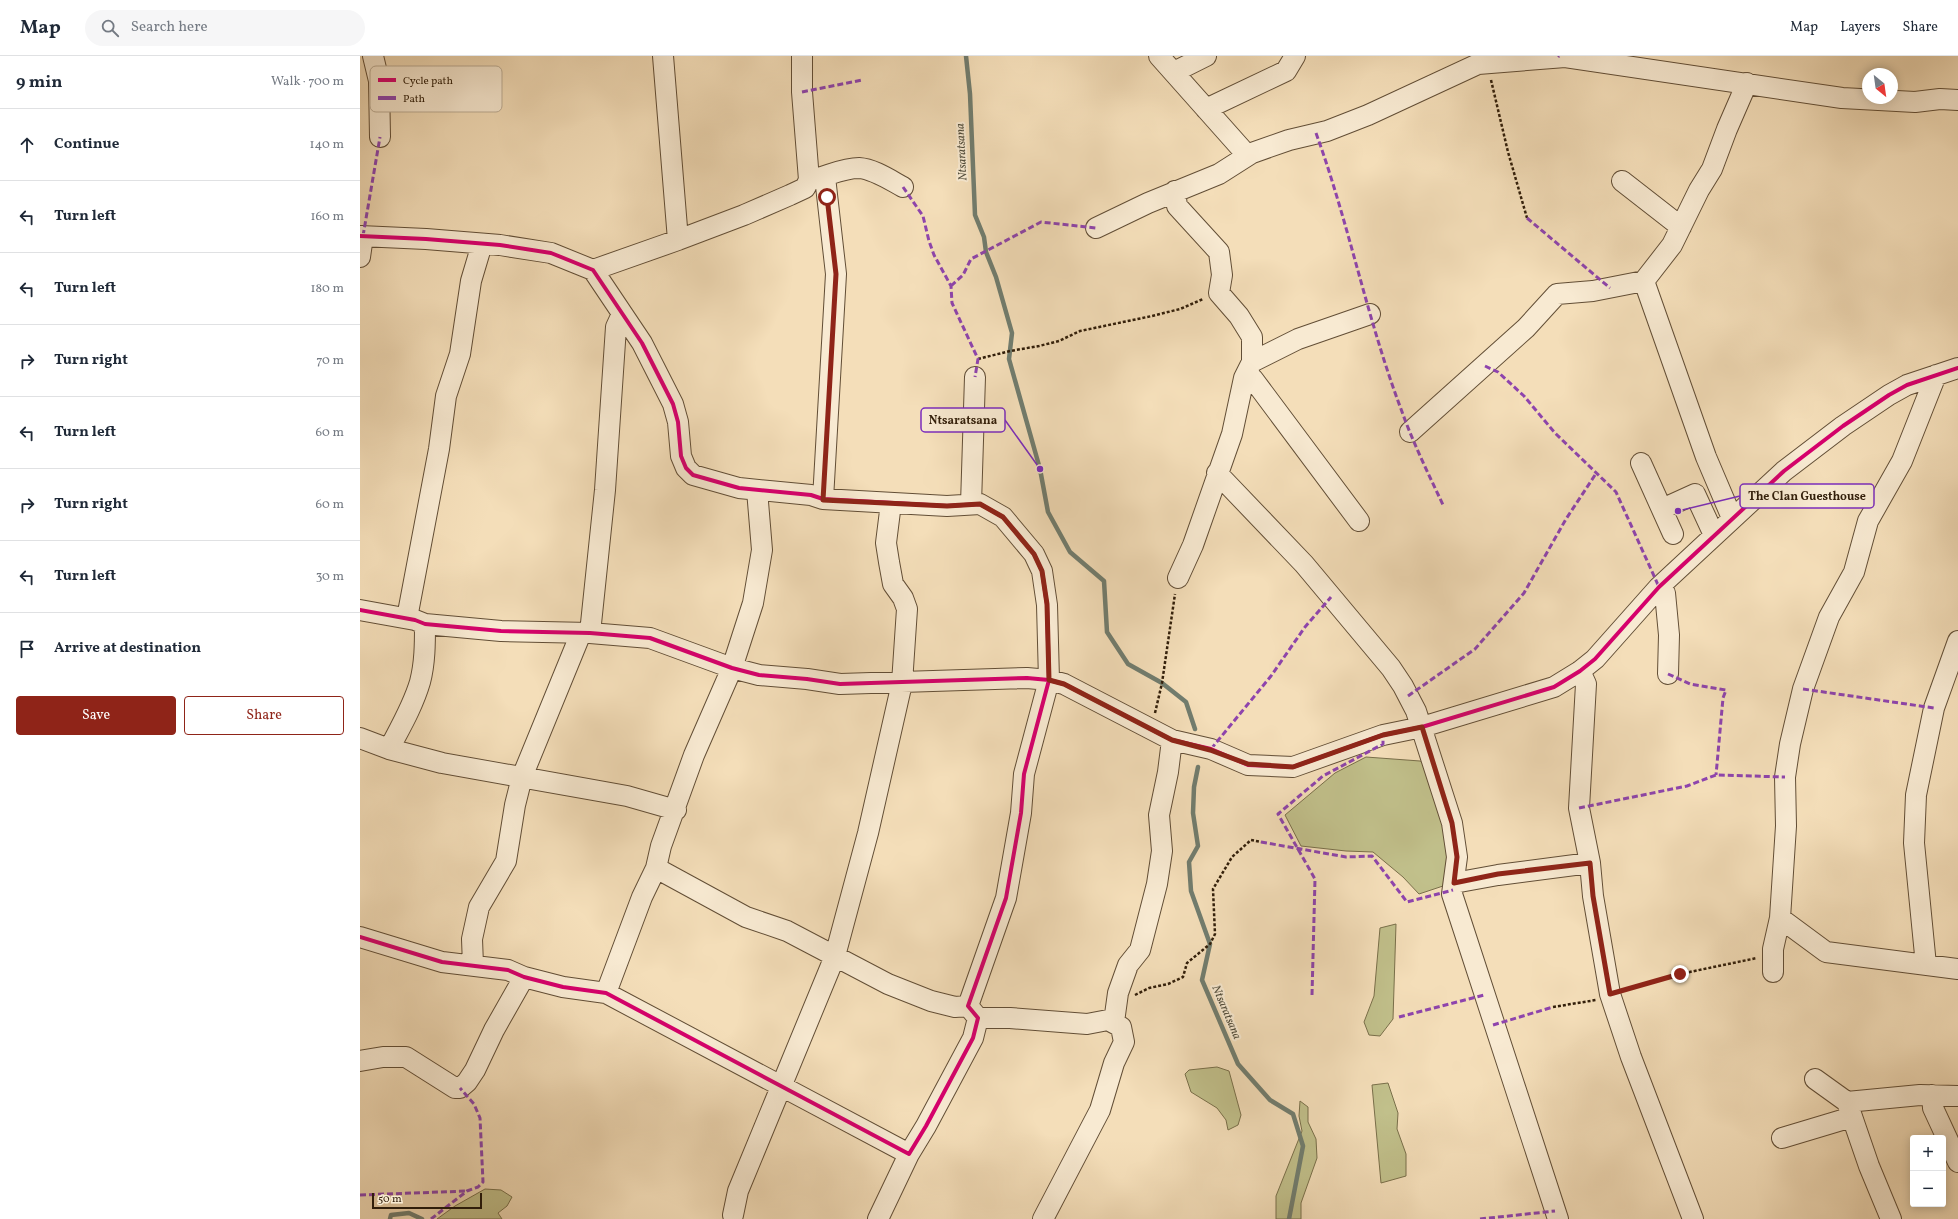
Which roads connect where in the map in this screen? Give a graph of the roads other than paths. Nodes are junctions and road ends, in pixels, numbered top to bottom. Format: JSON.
{"nodes":[{"id":1,"x":372,"y":56,"type":"edge"},
{"id":2,"x":663,"y":56,"type":"edge"},
{"id":3,"x":802,"y":56,"type":"edge"},
{"id":4,"x":1159,"y":56,"type":"edge"},
{"id":5,"x":1206,"y":56,"type":"edge"},
{"id":6,"x":1295,"y":56,"type":"edge"},
{"id":7,"x":375,"y":66,"type":"edge"},
{"id":8,"x":1174,"y":72,"type":"junction"},
{"id":9,"x":1747,"y":83,"type":"junction"},
{"id":10,"x":1958,"y":100,"type":"edge"},
{"id":11,"x":1206,"y":110,"type":"junction"},
{"id":12,"x":380,"y":112,"type":"edge"},
{"id":13,"x":380,"y":137,"type":"dead end"},
{"id":14,"x":1247,"y":155,"type":"junction"},
{"id":15,"x":817,"y":178,"type":"junction"},
{"id":16,"x":1622,"y":181,"type":"dead end"},
{"id":17,"x":903,"y":187,"type":"dead end"},
{"id":18,"x":1175,"y":191,"type":"junction"},
{"id":19,"x":1681,"y":227,"type":"junction"},
{"id":20,"x":1096,"y":228,"type":"dead end"},
{"id":21,"x":362,"y":236,"type":"edge"},
{"id":22,"x":678,"y":240,"type":"junction"},
{"id":23,"x":482,"y":244,"type":"junction"},
{"id":24,"x":360,"y":257,"type":"edge"},
{"id":25,"x":593,"y":270,"type":"junction"},
{"id":26,"x":1644,"y":281,"type":"junction"},
{"id":27,"x":622,"y":314,"type":"junction"},
{"id":28,"x":1370,"y":314,"type":"dead end"},
{"id":29,"x":977,"y":368,"type":"road end"},
{"id":30,"x":1958,"y":368,"type":"edge"},
{"id":31,"x":1248,"y":370,"type":"junction"},
{"id":32,"x":1936,"y":375,"type":"junction"},
{"id":33,"x":1410,"y":432,"type":"dead end"},
{"id":34,"x":1641,"y":463,"type":"dead end"},
{"id":35,"x":1217,"y":473,"type":"junction"},
{"id":36,"x":757,"y":490,"type":"junction"},
{"id":37,"x":823,"y":500,"type":"junction"},
{"id":38,"x":891,"y":503,"type":"junction"},
{"id":39,"x":970,"y":504,"type":"junction"},
{"id":40,"x":1662,"y":509,"type":"junction"},
{"id":41,"x":1732,"y":518,"type":"junction"},
{"id":42,"x":1359,"y":521,"type":"dead end"},
{"id":43,"x":1673,"y":534,"type":"dead end"},
{"id":44,"x":1714,"y":535,"type":"junction"},
{"id":45,"x":1178,"y":578,"type":"road end"},
{"id":46,"x":1659,"y":587,"type":"junction"},
{"id":47,"x":360,"y":610,"type":"edge"},
{"id":48,"x":416,"y":621,"type":"junction"},
{"id":49,"x":585,"y":633,"type":"junction"},
{"id":50,"x":1958,"y":641,"type":"edge"},
{"id":51,"x":732,"y":668,"type":"junction"},
{"id":52,"x":1580,"y":671,"type":"junction"},
{"id":53,"x":1668,"y":674,"type":"dead end"},
{"id":54,"x":1049,"y":680,"type":"junction"},
{"id":55,"x":902,"y":683,"type":"junction"},
{"id":56,"x":1422,"y":727,"type":"junction"},
{"id":57,"x":360,"y":738,"type":"edge"},
{"id":58,"x":1172,"y":740,"type":"junction"},
{"id":59,"x":389,"y":749,"type":"junction"},
{"id":60,"x":522,"y":777,"type":"junction"},
{"id":61,"x":676,"y":810,"type":"junction"},
{"id":62,"x":1590,"y":863,"type":"junction"},
{"id":63,"x":656,"y":868,"type":"junction"},
{"id":64,"x":1454,"y":883,"type":"junction"},
{"id":65,"x":1780,"y":918,"type":"junction"},
{"id":66,"x":360,"y":937,"type":"edge"},
{"id":67,"x":835,"y":956,"type":"junction"},
{"id":68,"x":1773,"y":964,"type":"road end"},
{"id":69,"x":474,"y":965,"type":"junction"},
{"id":70,"x":1926,"y":965,"type":"junction"},
{"id":71,"x":1958,"y":969,"type":"edge"},
{"id":72,"x":524,"y":977,"type":"junction"},
{"id":73,"x":606,"y":993,"type":"junction"},
{"id":74,"x":973,"y":1012,"type":"junction"},
{"id":75,"x":1114,"y":1022,"type":"junction"},
{"id":76,"x":360,"y":1061,"type":"edge"},
{"id":77,"x":1815,"y":1078,"type":"dead end"},
{"id":78,"x":781,"y":1088,"type":"junction"},
{"id":79,"x":1932,"y":1096,"type":"junction"},
{"id":80,"x":1958,"y":1096,"type":"edge"},
{"id":81,"x":1849,"y":1109,"type":"junction"},
{"id":82,"x":1782,"y":1138,"type":"dead end"},
{"id":83,"x":909,"y":1154,"type":"junction"},
{"id":84,"x":1958,"y":1162,"type":"edge"},
{"id":85,"x":733,"y":1215,"type":"dead end"},
{"id":86,"x":878,"y":1219,"type":"edge"},
{"id":87,"x":1043,"y":1219,"type":"edge"},
{"id":88,"x":1558,"y":1219,"type":"edge"},
{"id":89,"x":1693,"y":1219,"type":"edge"},
{"id":90,"x":1891,"y":1219,"type":"edge"}],
"edges":[{"from":1,"to":7,"type":"street"},
{"from":2,"to":22,"type":"street"},
{"from":3,"to":15,"type":"street"},
{"from":4,"to":8,"type":"street"},
{"from":5,"to":8,"type":"street"},
{"from":6,"to":11,"type":"street"},
{"from":8,"to":11,"type":"street"},
{"from":9,"to":10,"type":"street"},
{"from":9,"to":14,"type":"street"},
{"from":9,"to":19,"type":"street"},
{"from":11,"to":14,"type":"street"},
{"from":12,"to":13,"type":"street"},
{"from":14,"to":18,"type":"street"},
{"from":15,"to":17,"type":"street"},
{"from":15,"to":22,"type":"street"},
{"from":15,"to":37,"type":"street"},
{"from":16,"to":19,"type":"street"},
{"from":18,"to":20,"type":"street"},
{"from":18,"to":31,"type":"street"},
{"from":19,"to":26,"type":"street"},
{"from":21,"to":23,"type":"street"},
{"from":21,"to":24,"type":"street"},
{"from":22,"to":25,"type":"street"},
{"from":23,"to":25,"type":"street"},
{"from":23,"to":48,"type":"street"},
{"from":25,"to":27,"type":"street"},
{"from":26,"to":33,"type":"street"},
{"from":26,"to":41,"type":"street"},
{"from":27,"to":36,"type":"street"},
{"from":27,"to":49,"type":"street"},
{"from":28,"to":31,"type":"street"},
{"from":29,"to":39,"type":"street"},
{"from":30,"to":32,"type":"street"},
{"from":31,"to":35,"type":"street"},
{"from":31,"to":42,"type":"street"},
{"from":32,"to":41,"type":"street"},
{"from":32,"to":65,"type":"street"},
{"from":34,"to":40,"type":"street"},
{"from":35,"to":45,"type":"street"},
{"from":35,"to":56,"type":"street"},
{"from":36,"to":37,"type":"street"},
{"from":36,"to":51,"type":"street"},
{"from":37,"to":38,"type":"street"},
{"from":38,"to":39,"type":"street"},
{"from":38,"to":55,"type":"street"},
{"from":39,"to":54,"type":"street"},
{"from":40,"to":43,"type":"street"},
{"from":40,"to":44,"type":"street"},
{"from":41,"to":44,"type":"street"},
{"from":44,"to":46,"type":"street"},
{"from":46,"to":52,"type":"street"},
{"from":46,"to":53,"type":"street"},
{"from":47,"to":48,"type":"street"},
{"from":48,"to":49,"type":"street"},
{"from":48,"to":59,"type":"street"},
{"from":49,"to":51,"type":"street"},
{"from":49,"to":60,"type":"street"},
{"from":50,"to":70,"type":"street"},
{"from":51,"to":55,"type":"street"},
{"from":51,"to":61,"type":"street"},
{"from":52,"to":56,"type":"street"},
{"from":52,"to":62,"type":"street"},
{"from":54,"to":55,"type":"street"},
{"from":54,"to":58,"type":"street"},
{"from":54,"to":74,"type":"street"},
{"from":55,"to":67,"type":"street"},
{"from":56,"to":58,"type":"street"},
{"from":56,"to":64,"type":"street"},
{"from":57,"to":59,"type":"street"},
{"from":58,"to":75,"type":"street"},
{"from":59,"to":60,"type":"street"},
{"from":60,"to":61,"type":"street"},
{"from":60,"to":69,"type":"street"},
{"from":61,"to":63,"type":"street"},
{"from":62,"to":64,"type":"street"},
{"from":62,"to":89,"type":"street"},
{"from":63,"to":67,"type":"street"},
{"from":63,"to":73,"type":"street"},
{"from":64,"to":88,"type":"street"},
{"from":65,"to":68,"type":"street"},
{"from":65,"to":70,"type":"street"},
{"from":66,"to":69,"type":"street"},
{"from":67,"to":74,"type":"street"},
{"from":67,"to":78,"type":"street"},
{"from":69,"to":72,"type":"street"},
{"from":70,"to":71,"type":"street"},
{"from":72,"to":73,"type":"street"},
{"from":72,"to":76,"type":"street"},
{"from":73,"to":78,"type":"street"},
{"from":74,"to":75,"type":"street"},
{"from":74,"to":83,"type":"street"},
{"from":75,"to":87,"type":"street"},
{"from":77,"to":81,"type":"street"},
{"from":78,"to":83,"type":"street"},
{"from":78,"to":85,"type":"street"},
{"from":79,"to":80,"type":"street"},
{"from":79,"to":81,"type":"street"},
{"from":79,"to":84,"type":"street"},
{"from":81,"to":82,"type":"street"},
{"from":81,"to":90,"type":"street"},
{"from":83,"to":86,"type":"street"}]}
